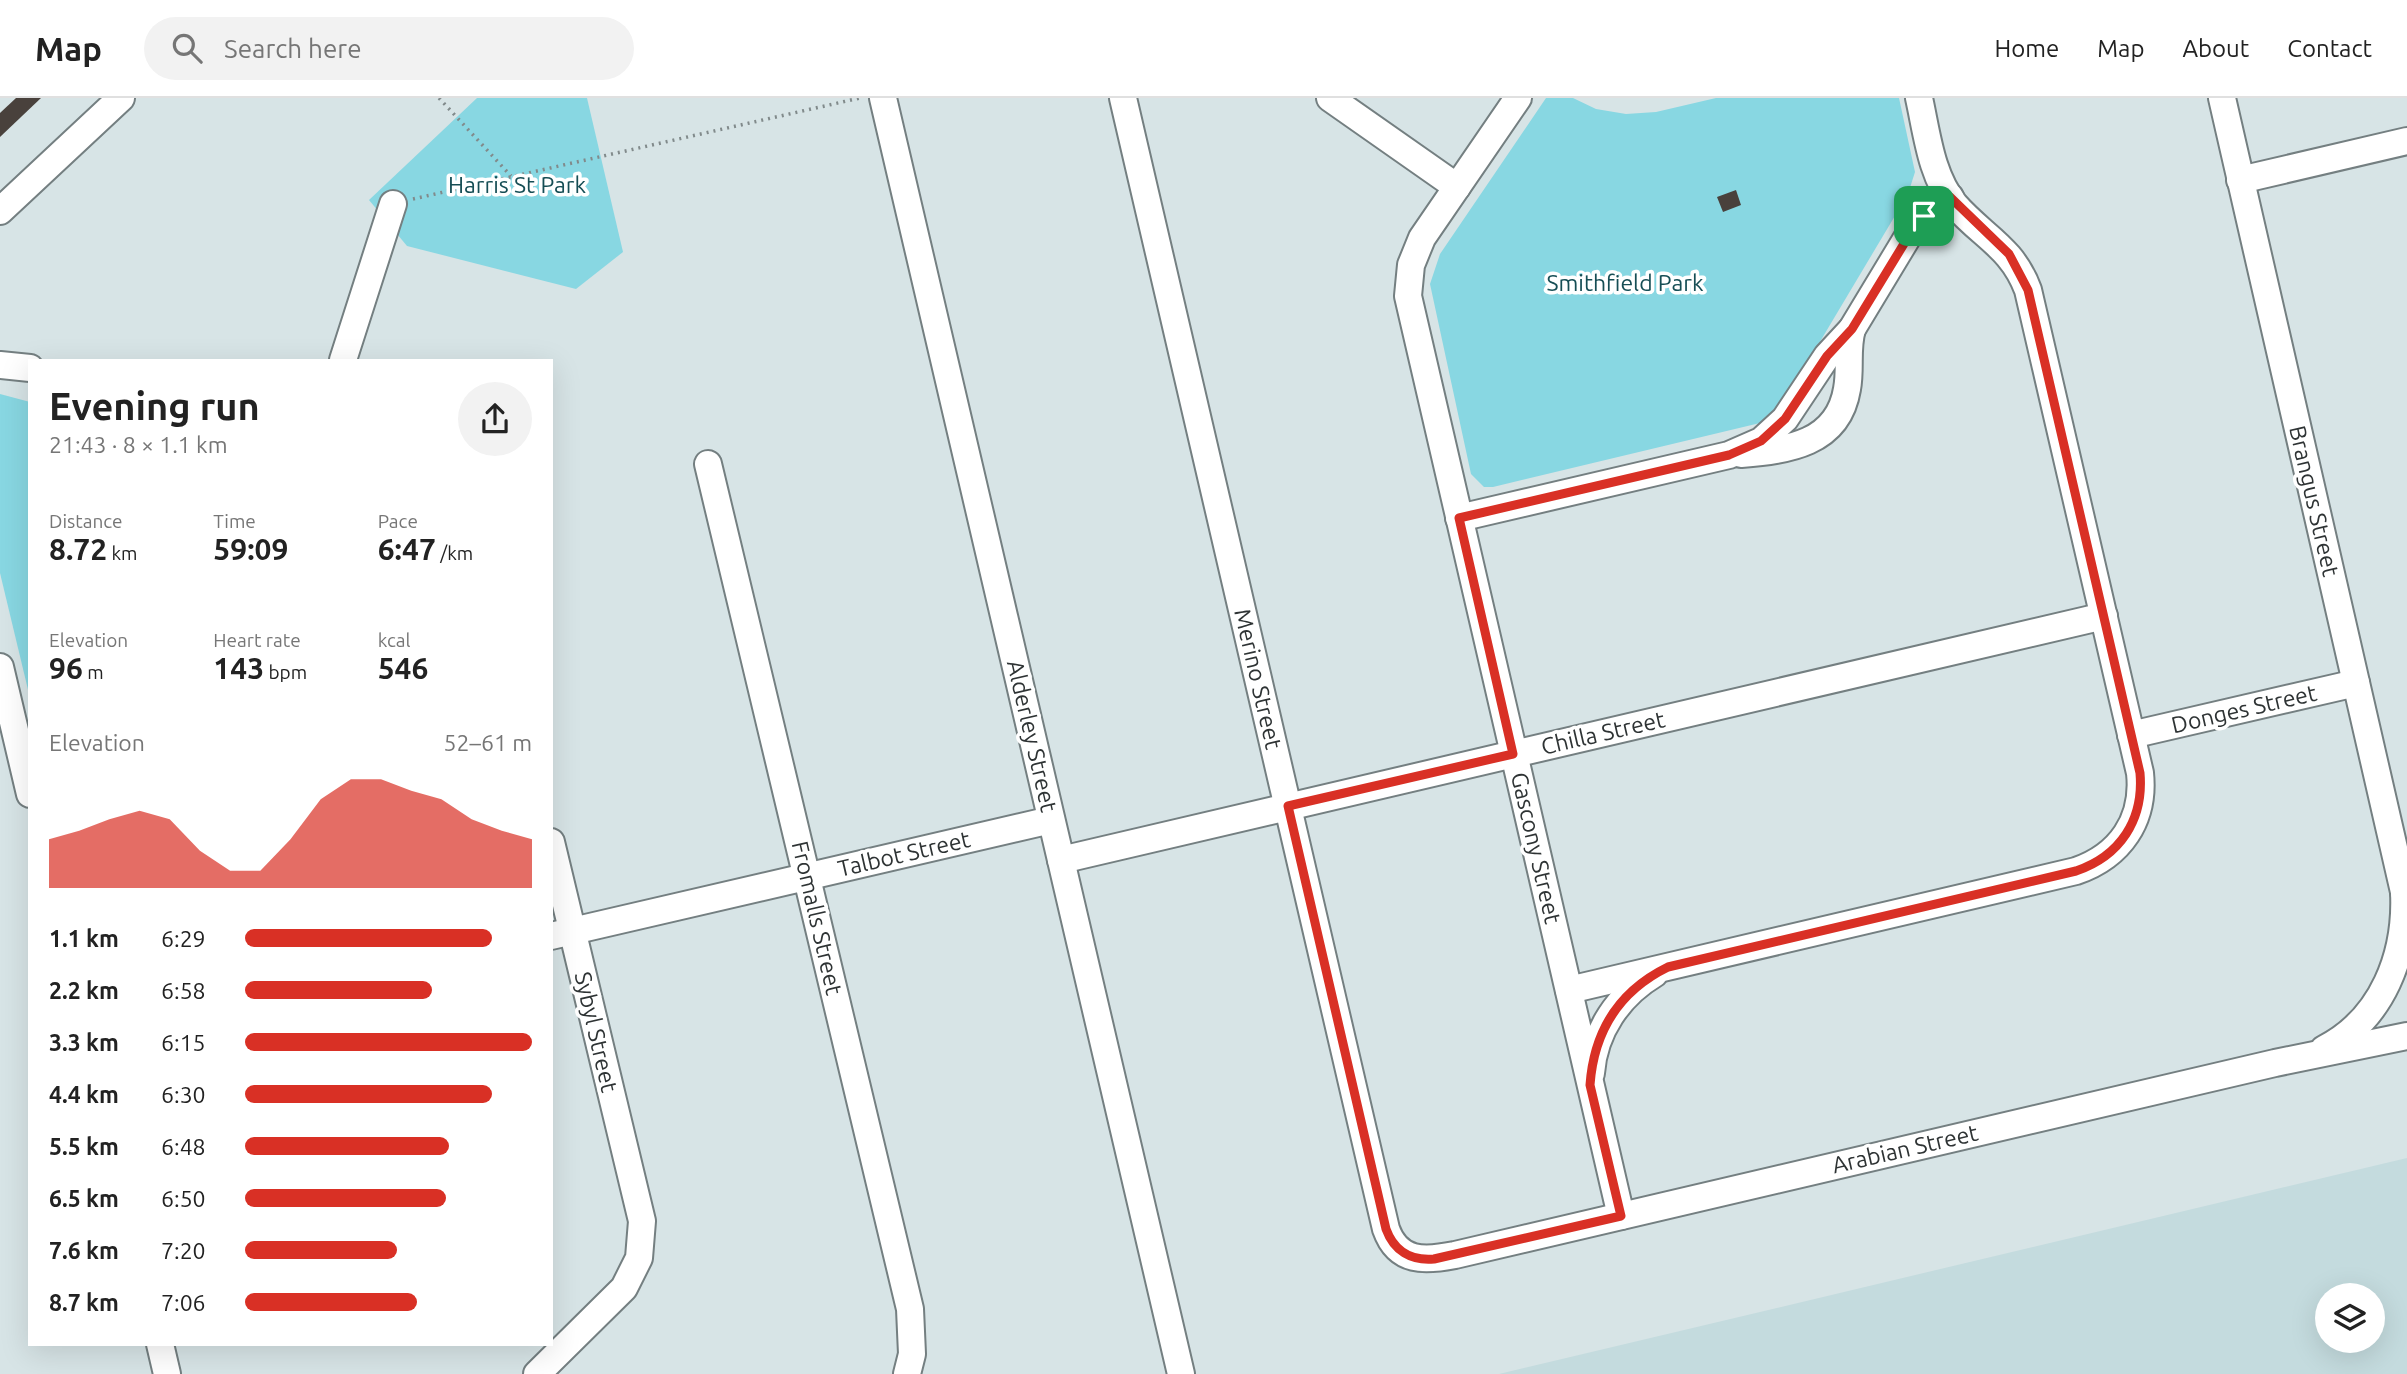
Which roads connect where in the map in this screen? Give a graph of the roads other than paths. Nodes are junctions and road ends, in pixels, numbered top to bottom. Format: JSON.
{"nodes":[{"id":1,"x":121,"y":98,"type":"edge"},
{"id":2,"x":883,"y":98,"type":"edge"},
{"id":3,"x":1123,"y":98,"type":"edge"},
{"id":4,"x":1330,"y":98,"type":"edge"},
{"id":5,"x":1518,"y":98,"type":"edge"},
{"id":6,"x":1919,"y":98,"type":"edge"},
{"id":7,"x":2222,"y":98,"type":"edge"},
{"id":8,"x":2407,"y":141,"type":"edge"},
{"id":9,"x":2240,"y":180,"type":"junction"},
{"id":10,"x":1457,"y":187,"type":"junction"},
{"id":11,"x":1950,"y":197,"type":"junction"},
{"id":12,"x":393,"y":204,"type":"road end"},
{"id":13,"x":0,"y":211,"type":"edge"},
{"id":14,"x":1852,"y":329,"type":"junction"},
{"id":15,"x":343,"y":359,"type":"edge"},
{"id":16,"x":0,"y":365,"type":"edge"},
{"id":17,"x":28,"y":368,"type":"edge"},
{"id":18,"x":1729,"y":455,"type":"junction"},
{"id":19,"x":708,"y":464,"type":"dead end"},
{"id":20,"x":1459,"y":518,"type":"junction"},
{"id":21,"x":2104,"y":617,"type":"junction"},
{"id":22,"x":0,"y":667,"type":"edge"},
{"id":23,"x":2356,"y":683,"type":"junction"},
{"id":24,"x":2131,"y":735,"type":"junction"},
{"id":25,"x":1513,"y":754,"type":"junction"},
{"id":26,"x":28,"y":786,"type":"edge"},
{"id":27,"x":1288,"y":806,"type":"junction"},
{"id":28,"x":1051,"y":820,"type":"junction"},
{"id":29,"x":553,"y":859,"type":"edge"},
{"id":30,"x":1061,"y":860,"type":"junction"},
{"id":31,"x":807,"y":877,"type":"junction"},
{"id":32,"x":2405,"y":898,"type":"edge"},
{"id":33,"x":562,"y":933,"type":"edge"},
{"id":34,"x":1668,"y":967,"type":"junction"},
{"id":35,"x":1569,"y":990,"type":"junction"},
{"id":36,"x":2407,"y":1036,"type":"edge"},
{"id":37,"x":2310,"y":1056,"type":"junction"},
{"id":38,"x":1590,"y":1085,"type":"junction"},
{"id":39,"x":1621,"y":1216,"type":"junction"},
{"id":40,"x":1404,"y":1254,"type":"joint"},
{"id":41,"x":160,"y":1346,"type":"edge"},
{"id":42,"x":552,"y":1369,"type":"edge"},
{"id":43,"x":167,"y":1374,"type":"edge"},
{"id":44,"x":907,"y":1374,"type":"edge"},
{"id":45,"x":1181,"y":1374,"type":"edge"}],
"edges":[{"from":1,"to":13,"type":"street"},
{"from":2,"to":28,"type":"street","name":"Alderley Street"},
{"from":3,"to":27,"type":"street","name":"Merino Street"},
{"from":4,"to":10,"type":"street"},
{"from":5,"to":10,"type":"street","name":"Gascony Street"},
{"from":6,"to":11,"type":"street"},
{"from":7,"to":9,"type":"street","name":"Brangus Street"},
{"from":8,"to":9,"type":"street"},
{"from":9,"to":23,"type":"street","name":"Brangus Street"},
{"from":10,"to":20,"type":"street","name":"Gascony Street"},
{"from":11,"to":14,"type":"street"},
{"from":11,"to":21,"type":"street"},
{"from":12,"to":15,"type":"street"},
{"from":14,"to":18,"type":"street"},
{"from":14,"to":18,"type":"street"},
{"from":16,"to":17,"type":"street"},
{"from":18,"to":20,"type":"street"},
{"from":19,"to":31,"type":"street","name":"Fromalls Street"},
{"from":20,"to":25,"type":"street","name":"Gascony Street"},
{"from":21,"to":24,"type":"street"},
{"from":21,"to":25,"type":"street","name":"Chilla Street"},
{"from":22,"to":26,"type":"street"},
{"from":23,"to":24,"type":"street","name":"Donges Street"},
{"from":23,"to":32,"type":"street","name":"Brangus Street"},
{"from":24,"to":34,"type":"street"},
{"from":25,"to":27,"type":"street","name":"Chilla Street"},
{"from":25,"to":35,"type":"street","name":"Gascony Street"},
{"from":27,"to":30,"type":"street","name":"Chilla Street"},
{"from":27,"to":40,"type":"street","name":"Merino Street"},
{"from":28,"to":30,"type":"street","name":"Alderley Street"},
{"from":28,"to":31,"type":"street","name":"Talbot Street"},
{"from":29,"to":33,"type":"street","name":"Sybyl Street"},
{"from":30,"to":45,"type":"street","name":"Alderley Street"},
{"from":31,"to":33,"type":"street","name":"Talbot Street"},
{"from":31,"to":44,"type":"street","name":"Fromalls Street"},
{"from":32,"to":37,"type":"street","name":"Brangus Street"},
{"from":33,"to":42,"type":"street","name":"Sybyl Street"},
{"from":34,"to":35,"type":"street"},
{"from":34,"to":38,"type":"street"},
{"from":35,"to":38,"type":"street","name":"Gascony Street"},
{"from":36,"to":37,"type":"street","name":"Arabian Street"},
{"from":37,"to":39,"type":"street","name":"Arabian Street"},
{"from":38,"to":39,"type":"street","name":"Gascony Street"},
{"from":39,"to":40,"type":"street","name":"Arabian Street"},
{"from":41,"to":43,"type":"street"}]}
